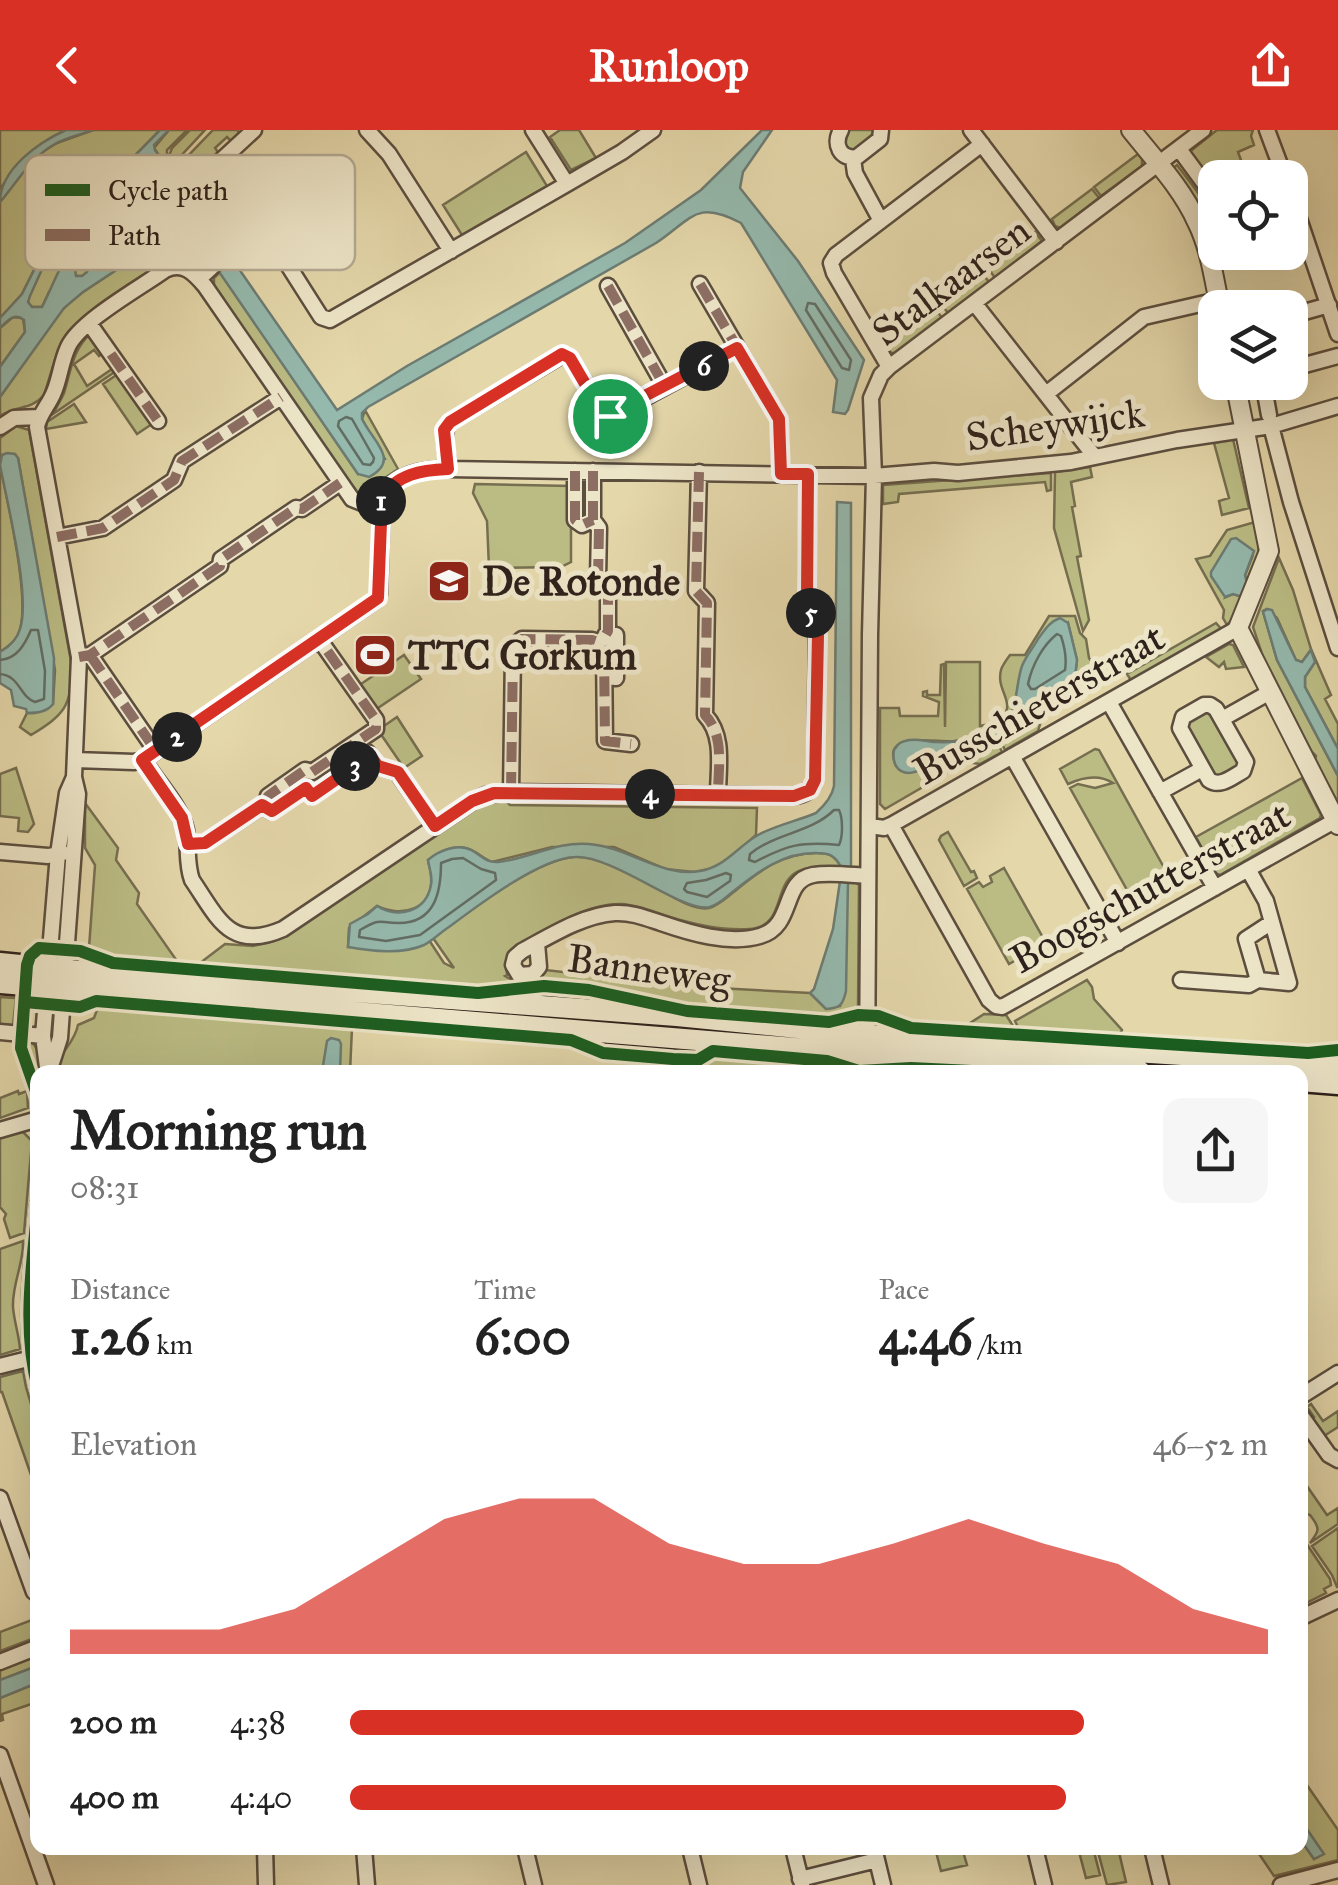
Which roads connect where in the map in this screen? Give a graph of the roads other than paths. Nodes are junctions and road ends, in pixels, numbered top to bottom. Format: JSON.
{"nodes":[{"id":1,"x":254,"y":130,"type":"edge"},
{"id":2,"x":367,"y":130,"type":"edge"},
{"id":3,"x":533,"y":130,"type":"edge"},
{"id":4,"x":653,"y":130,"type":"edge"},
{"id":5,"x":840,"y":130,"type":"edge"},
{"id":6,"x":881,"y":130,"type":"edge"},
{"id":7,"x":971,"y":130,"type":"edge"},
{"id":8,"x":1131,"y":130,"type":"edge"},
{"id":9,"x":1203,"y":130,"type":"edge"},
{"id":10,"x":1267,"y":130,"type":"edge"},
{"id":11,"x":982,"y":144,"type":"junction"},
{"id":12,"x":1179,"y":149,"type":"junction"},
{"id":13,"x":227,"y":155,"type":"edge"},
{"id":14,"x":852,"y":158,"type":"junction"},
{"id":15,"x":1278,"y":160,"type":"edge"},
{"id":16,"x":1158,"y":164,"type":"junction"},
{"id":17,"x":1198,"y":175,"type":"edge"},
{"id":18,"x":567,"y":184,"type":"junction"},
{"id":19,"x":882,"y":221,"type":"junction"},
{"id":20,"x":1056,"y":242,"type":"junction"},
{"id":21,"x":451,"y":251,"type":"junction"},
{"id":22,"x":1308,"y":252,"type":"edge"},
{"id":23,"x":166,"y":270,"type":"edge"},
{"id":24,"x":188,"y":270,"type":"edge"},
{"id":25,"x":210,"y":270,"type":"edge"},
{"id":26,"x":291,"y":270,"type":"edge"},
{"id":27,"x":199,"y":279,"type":"junction"},
{"id":28,"x":700,"y":284,"type":"dead end"},
{"id":29,"x":608,"y":286,"type":"dead end"},
{"id":30,"x":1216,"y":290,"type":"edge"},
{"id":31,"x":975,"y":304,"type":"junction"},
{"id":32,"x":1328,"y":306,"type":"junction"},
{"id":33,"x":1198,"y":308,"type":"edge"},
{"id":34,"x":1308,"y":311,"type":"edge"},
{"id":35,"x":90,"y":323,"type":"junction"},
{"id":36,"x":1338,"y":334,"type":"edge"},
{"id":37,"x":737,"y":348,"type":"junction"},
{"id":38,"x":1338,"y":356,"type":"edge"},
{"id":39,"x":1308,"y":364,"type":"edge"},
{"id":40,"x":889,"y":367,"type":"junction"},
{"id":41,"x":665,"y":387,"type":"junction"},
{"id":42,"x":1046,"y":394,"type":"junction"},
{"id":43,"x":281,"y":397,"type":"junction"},
{"id":44,"x":1238,"y":400,"type":"edge"},
{"id":45,"x":1266,"y":400,"type":"edge"},
{"id":46,"x":1338,"y":406,"type":"edge"},
{"id":47,"x":40,"y":417,"type":"junction"},
{"id":48,"x":1270,"y":420,"type":"junction"},
{"id":49,"x":158,"y":421,"type":"dead end"},
{"id":50,"x":0,"y":427,"type":"edge"},
{"id":51,"x":1244,"y":429,"type":"junction"},
{"id":52,"x":1094,"y":457,"type":"junction"},
{"id":53,"x":448,"y":469,"type":"junction"},
{"id":54,"x":575,"y":470,"type":"junction"},
{"id":55,"x":593,"y":471,"type":"junction"},
{"id":56,"x":699,"y":472,"type":"junction"},
{"id":57,"x":781,"y":474,"type":"junction"},
{"id":58,"x":808,"y":474,"type":"junction"},
{"id":59,"x":874,"y":476,"type":"junction"},
{"id":60,"x":340,"y":483,"type":"junction"},
{"id":61,"x":381,"y":502,"type":"junction"},
{"id":62,"x":593,"y":520,"type":"junction"},
{"id":63,"x":57,"y":537,"type":"junction"},
{"id":64,"x":1238,"y":628,"type":"junction"},
{"id":65,"x":604,"y":638,"type":"junction"},
{"id":66,"x":318,"y":639,"type":"junction"},
{"id":67,"x":1338,"y":648,"type":"edge"},
{"id":68,"x":84,"y":656,"type":"junction"},
{"id":69,"x":1270,"y":692,"type":"junction"},
{"id":70,"x":1109,"y":702,"type":"junction"},
{"id":71,"x":1222,"y":719,"type":"junction"},
{"id":72,"x":360,"y":740,"type":"junction"},
{"id":73,"x":631,"y":744,"type":"dead end"},
{"id":74,"x":149,"y":755,"type":"junction"},
{"id":75,"x":370,"y":756,"type":"junction"},
{"id":76,"x":1012,"y":756,"type":"junction"},
{"id":77,"x":75,"y":760,"type":"junction"},
{"id":78,"x":1202,"y":768,"type":"junction"},
{"id":79,"x":511,"y":792,"type":"junction"},
{"id":80,"x":1160,"y":792,"type":"junction"},
{"id":81,"x":718,"y":794,"type":"junction"},
{"id":82,"x":262,"y":805,"type":"junction"},
{"id":83,"x":1337,"y":822,"type":"edge"},
{"id":84,"x":891,"y":825,"type":"junction"},
{"id":85,"x":435,"y":826,"type":"junction"},
{"id":86,"x":870,"y":826,"type":"junction"},
{"id":87,"x":188,"y":844,"type":"junction"},
{"id":88,"x":0,"y":852,"type":"edge"},
{"id":89,"x":66,"y":853,"type":"junction"},
{"id":90,"x":1248,"y":869,"type":"junction"},
{"id":91,"x":868,"y":876,"type":"junction"},
{"id":92,"x":1215,"y":888,"type":"junction"},
{"id":93,"x":1272,"y":922,"type":"junction"},
{"id":94,"x":1118,"y":943,"type":"junction"},
{"id":95,"x":536,"y":944,"type":"dead end"},
{"id":96,"x":0,"y":963,"type":"edge"},
{"id":97,"x":14,"y":978,"type":"edge"},
{"id":98,"x":56,"y":978,"type":"junction"},
{"id":99,"x":1181,"y":980,"type":"dead end"},
{"id":100,"x":1258,"y":980,"type":"junction"},
{"id":101,"x":744,"y":1023,"type":"junction"},
{"id":102,"x":0,"y":1032,"type":"edge"},
{"id":103,"x":43,"y":1036,"type":"junction"},
{"id":104,"x":644,"y":1036,"type":"junction"},
{"id":105,"x":867,"y":1054,"type":"edge"},
{"id":106,"x":1176,"y":1064,"type":"edge"},
{"id":107,"x":48,"y":1065,"type":"edge"},
{"id":108,"x":51,"y":1065,"type":"edge"},
{"id":109,"x":1034,"y":1065,"type":"edge"},
{"id":110,"x":1338,"y":1065,"type":"edge"},
{"id":111,"x":1308,"y":1082,"type":"edge"},
{"id":112,"x":1338,"y":1084,"type":"edge"},
{"id":113,"x":30,"y":1121,"type":"edge"},
{"id":114,"x":0,"y":1130,"type":"edge"},
{"id":115,"x":30,"y":1293,"type":"edge"},
{"id":116,"x":30,"y":1322,"type":"edge"},
{"id":117,"x":30,"y":1358,"type":"edge"},
{"id":118,"x":0,"y":1366,"type":"edge"},
{"id":119,"x":1338,"y":1373,"type":"edge"},
{"id":120,"x":1308,"y":1392,"type":"edge"},
{"id":121,"x":1308,"y":1426,"type":"edge"},
{"id":122,"x":1338,"y":1460,"type":"edge"},
{"id":123,"x":0,"y":1498,"type":"edge"},
{"id":124,"x":30,"y":1581,"type":"edge"},
{"id":125,"x":1338,"y":1600,"type":"edge"},
{"id":126,"x":1308,"y":1614,"type":"edge"},
{"id":127,"x":30,"y":1650,"type":"edge"},
{"id":128,"x":0,"y":1662,"type":"edge"},
{"id":129,"x":0,"y":1755,"type":"edge"},
{"id":130,"x":30,"y":1840,"type":"edge"},
{"id":131,"x":35,"y":1855,"type":"edge"},
{"id":132,"x":265,"y":1855,"type":"edge"},
{"id":133,"x":365,"y":1855,"type":"edge"},
{"id":134,"x":528,"y":1855,"type":"edge"},
{"id":135,"x":692,"y":1855,"type":"edge"},
{"id":136,"x":795,"y":1855,"type":"edge"},
{"id":137,"x":873,"y":1855,"type":"edge"},
{"id":138,"x":876,"y":1855,"type":"edge"},
{"id":139,"x":1037,"y":1855,"type":"edge"},
{"id":140,"x":1154,"y":1855,"type":"edge"},
{"id":141,"x":1338,"y":1870,"type":"edge"},
{"id":142,"x":801,"y":1882,"type":"edge"},
{"id":143,"x":46,"y":1885,"type":"edge"},
{"id":144,"x":266,"y":1885,"type":"edge"},
{"id":145,"x":367,"y":1885,"type":"edge"},
{"id":146,"x":534,"y":1885,"type":"edge"},
{"id":147,"x":699,"y":1885,"type":"edge"},
{"id":148,"x":883,"y":1885,"type":"edge"},
{"id":149,"x":1044,"y":1885,"type":"edge"},
{"id":150,"x":1161,"y":1885,"type":"edge"},
{"id":151,"x":1282,"y":1885,"type":"edge"}],
"edges":[{"from":1,"to":13,"type":"street"},
{"from":2,"to":21,"type":"street"},
{"from":3,"to":18,"type":"street"},
{"from":4,"to":18,"type":"street"},
{"from":5,"to":14,"type":"street"},
{"from":6,"to":14,"type":"street"},
{"from":7,"to":11,"type":"street"},
{"from":8,"to":16,"type":"street"},
{"from":9,"to":12,"type":"street","name":"Stalkaarsen"},
{"from":10,"to":15,"type":"street"},
{"from":11,"to":19,"type":"street"},
{"from":11,"to":20,"type":"street"},
{"from":12,"to":16,"type":"street","name":"Stalkaarsen"},
{"from":12,"to":17,"type":"street"},
{"from":14,"to":19,"type":"street"},
{"from":16,"to":20,"type":"street","name":"Stalkaarsen"},
{"from":16,"to":30,"type":"street"},
{"from":18,"to":21,"type":"street"},
{"from":19,"to":40,"type":"street"},
{"from":20,"to":31,"type":"street","name":"Stalkaarsen"},
{"from":21,"to":26,"type":"street"},
{"from":22,"to":32,"type":"street"},
{"from":23,"to":35,"type":"street"},
{"from":24,"to":27,"type":"street"},
{"from":25,"to":27,"type":"street"},
{"from":27,"to":43,"type":"street"},
{"from":28,"to":37,"type":"street"},
{"from":29,"to":41,"type":"street"},
{"from":31,"to":40,"type":"street","name":"Stalkaarsen"},
{"from":31,"to":42,"type":"street"},
{"from":32,"to":34,"type":"street"},
{"from":32,"to":36,"type":"street"},
{"from":33,"to":42,"type":"street"},
{"from":35,"to":47,"type":"street"},
{"from":35,"to":49,"type":"street"},
{"from":37,"to":41,"type":"street"},
{"from":37,"to":57,"type":"street"},
{"from":38,"to":39,"type":"street"},
{"from":40,"to":59,"type":"street","name":"Stalkaarsen"},
{"from":41,"to":53,"type":"street"},
{"from":42,"to":52,"type":"street"},
{"from":43,"to":60,"type":"street"},
{"from":43,"to":63,"type":"street"},
{"from":44,"to":51,"type":"street"},
{"from":45,"to":48,"type":"street"},
{"from":46,"to":48,"type":"street","name":"Scheywijck"},
{"from":47,"to":50,"type":"street"},
{"from":47,"to":63,"type":"street"},
{"from":48,"to":51,"type":"street","name":"Scheywijck"},
{"from":48,"to":67,"type":"street"},
{"from":51,"to":52,"type":"street","name":"Scheywijck"},
{"from":51,"to":64,"type":"street"},
{"from":52,"to":59,"type":"street","name":"Scheywijck"},
{"from":53,"to":54,"type":"street","name":"Scheywijck"},
{"from":53,"to":61,"type":"street","name":"Scheywijck"},
{"from":54,"to":55,"type":"street","name":"Scheywijck"},
{"from":54,"to":62,"type":"street"},
{"from":55,"to":56,"type":"street","name":"Scheywijck"},
{"from":55,"to":62,"type":"street"},
{"from":56,"to":57,"type":"street","name":"Scheywijck"},
{"from":56,"to":81,"type":"street"},
{"from":57,"to":58,"type":"street","name":"Scheywijck"},
{"from":58,"to":59,"type":"street","name":"Scheywijck"},
{"from":58,"to":81,"type":"street"},
{"from":59,"to":86,"type":"street","name":"Stalkaarsen"},
{"from":60,"to":61,"type":"street"},
{"from":60,"to":68,"type":"street"},
{"from":61,"to":66,"type":"street"},
{"from":62,"to":65,"type":"street"},
{"from":63,"to":68,"type":"street"},
{"from":64,"to":69,"type":"street"},
{"from":64,"to":70,"type":"street","name":"Busschieterstraat"},
{"from":65,"to":73,"type":"street"},
{"from":65,"to":79,"type":"street"},
{"from":66,"to":72,"type":"street"},
{"from":66,"to":74,"type":"street"},
{"from":68,"to":74,"type":"street"},
{"from":68,"to":77,"type":"street"},
{"from":69,"to":71,"type":"street"},
{"from":69,"to":83,"type":"street"},
{"from":70,"to":76,"type":"street","name":"Busschieterstraat"},
{"from":70,"to":80,"type":"street"},
{"from":71,"to":78,"type":"street"},
{"from":71,"to":78,"type":"street"},
{"from":72,"to":75,"type":"street"},
{"from":72,"to":82,"type":"street"},
{"from":74,"to":77,"type":"street"},
{"from":74,"to":87,"type":"street"},
{"from":75,"to":82,"type":"street"},
{"from":75,"to":85,"type":"street"},
{"from":76,"to":84,"type":"street","name":"Busschieterstraat"},
{"from":76,"to":94,"type":"street"},
{"from":77,"to":89,"type":"street"},
{"from":78,"to":80,"type":"street"},
{"from":79,"to":81,"type":"street"},
{"from":79,"to":85,"type":"street"},
{"from":80,"to":92,"type":"street"},
{"from":82,"to":87,"type":"street"},
{"from":83,"to":90,"type":"street","name":"Boogschutterstraat"},
{"from":84,"to":86,"type":"street","name":"Busschieterstraat"},
{"from":84,"to":94,"type":"street","name":"Boogschutterstraat"},
{"from":85,"to":87,"type":"street"},
{"from":86,"to":91,"type":"street","name":"Stalkaarsen"},
{"from":88,"to":89,"type":"street"},
{"from":89,"to":98,"type":"street"},
{"from":90,"to":92,"type":"street","name":"Boogschutterstraat"},
{"from":90,"to":93,"type":"street"},
{"from":91,"to":95,"type":"street"},
{"from":91,"to":105,"type":"street","name":"Stalkaarsen"},
{"from":92,"to":94,"type":"street","name":"Boogschutterstraat"},
{"from":93,"to":100,"type":"street"},
{"from":93,"to":100,"type":"street"},
{"from":96,"to":97,"type":"main road","name":"Banneweg"},
{"from":97,"to":98,"type":"main road","name":"Banneweg"},
{"from":98,"to":101,"type":"main road","name":"Banneweg"},
{"from":98,"to":103,"type":"street"},
{"from":98,"to":104,"type":"main road","name":"Banneweg"},
{"from":98,"to":108,"type":"street"},
{"from":99,"to":100,"type":"street"},
{"from":101,"to":104,"type":"main road","name":"Banneweg"},
{"from":101,"to":105,"type":"main road","name":"Banneweg"},
{"from":102,"to":103,"type":"street"},
{"from":103,"to":107,"type":"street"},
{"from":104,"to":105,"type":"main road","name":"Banneweg"},
{"from":105,"to":106,"type":"main road","name":"Banneweg"},
{"from":105,"to":109,"type":"main road","name":"Banneweg"},
{"from":106,"to":110,"type":"main road","name":"Banneweg"},
{"from":111,"to":112,"type":"main road"},
{"from":113,"to":114,"type":"street"},
{"from":115,"to":116,"type":"street"},
{"from":117,"to":118,"type":"street"},
{"from":119,"to":120,"type":"street"},
{"from":121,"to":122,"type":"street"},
{"from":123,"to":124,"type":"street"},
{"from":125,"to":126,"type":"street"},
{"from":127,"to":128,"type":"street"},
{"from":129,"to":130,"type":"street"},
{"from":131,"to":143,"type":"street"},
{"from":132,"to":144,"type":"street"},
{"from":133,"to":145,"type":"street"},
{"from":134,"to":146,"type":"street"},
{"from":135,"to":147,"type":"street"},
{"from":136,"to":142,"type":"street"},
{"from":137,"to":142,"type":"street"},
{"from":138,"to":148,"type":"street"},
{"from":139,"to":149,"type":"street"},
{"from":140,"to":150,"type":"street"},
{"from":141,"to":151,"type":"street"}]}
